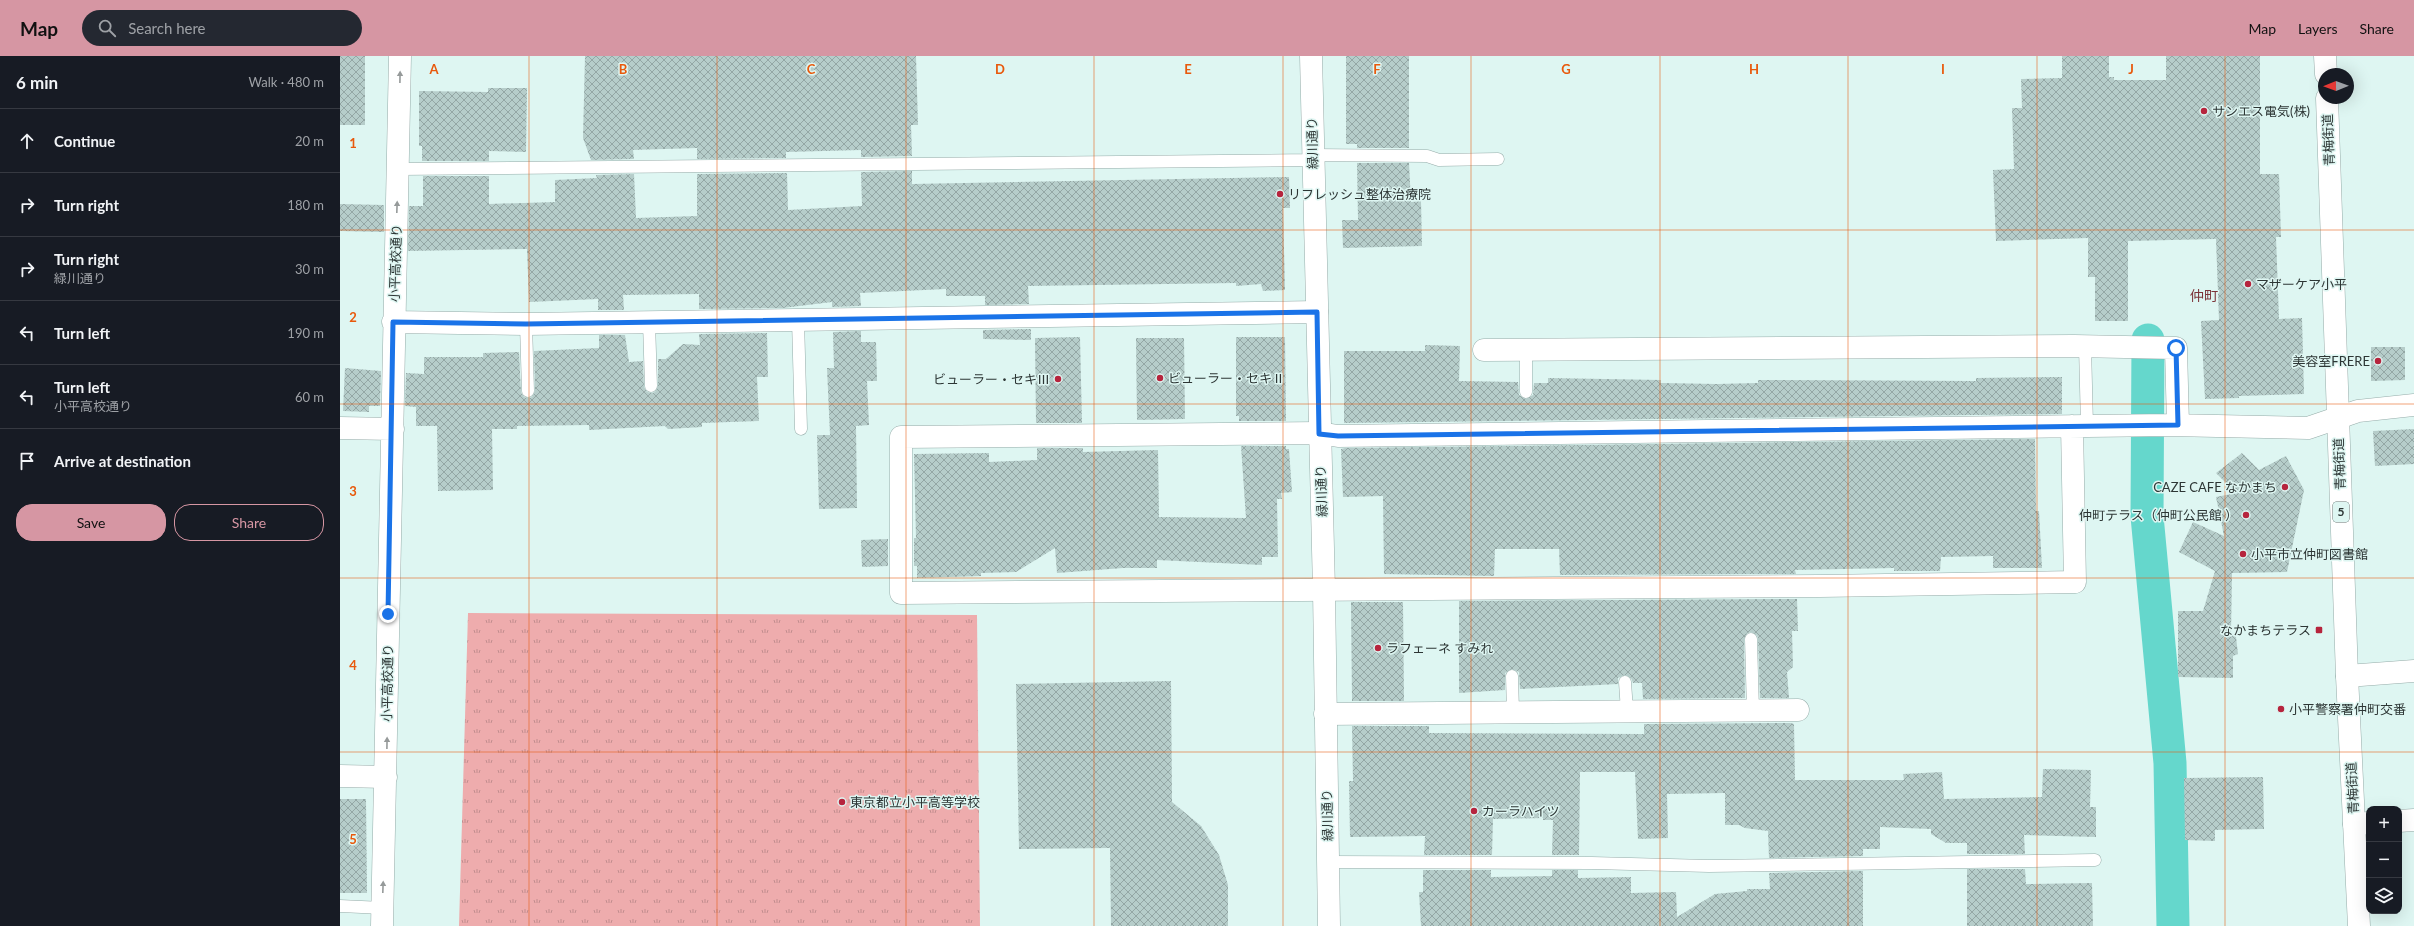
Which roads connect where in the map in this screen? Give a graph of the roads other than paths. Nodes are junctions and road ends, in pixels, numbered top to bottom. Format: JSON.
{"nodes":[{"id":1,"x":400,"y":56,"type":"edge"},
{"id":2,"x":1311,"y":56,"type":"edge"},
{"id":3,"x":2325,"y":56,"type":"edge"},
{"id":4,"x":2326,"y":68,"type":"edge"},
{"id":5,"x":2327,"y":104,"type":"edge"},
{"id":6,"x":1312,"y":157,"type":"junction"},
{"id":7,"x":1498,"y":159,"type":"dead end"},
{"id":8,"x":398,"y":169,"type":"junction"},
{"id":9,"x":1317,"y":312,"type":"junction"},
{"id":10,"x":798,"y":320,"type":"junction"},
{"id":11,"x":393,"y":322,"type":"junction"},
{"id":12,"x":649,"y":322,"type":"junction"},
{"id":13,"x":526,"y":324,"type":"junction"},
{"id":14,"x":2085,"y":346,"type":"junction"},
{"id":15,"x":1526,"y":349,"type":"junction"},
{"id":16,"x":1484,"y":350,"type":"dead end"},
{"id":17,"x":650,"y":386,"type":"dead end"},
{"id":18,"x":528,"y":391,"type":"dead end"},
{"id":19,"x":1526,"y":392,"type":"dead end"},
{"id":20,"x":2414,"y":406,"type":"edge"},
{"id":21,"x":2338,"y":419,"type":"junction"},
{"id":22,"x":2174,"y":425,"type":"junction"},
{"id":23,"x":2079,"y":426,"type":"junction"},
{"id":24,"x":340,"y":428,"type":"edge"},
{"id":25,"x":393,"y":429,"type":"junction"},
{"id":26,"x":802,"y":429,"type":"dead end"},
{"id":27,"x":1319,"y":434,"type":"junction"},
{"id":28,"x":1324,"y":590,"type":"junction"},
{"id":29,"x":1751,"y":638,"type":"dead end"},
{"id":30,"x":2414,"y":671,"type":"edge"},
{"id":31,"x":1512,"y":676,"type":"dead end"},
{"id":32,"x":2347,"y":676,"type":"junction"},
{"id":33,"x":1624,"y":682,"type":"dead end"},
{"id":34,"x":1752,"y":710,"type":"junction"},
{"id":35,"x":1798,"y":710,"type":"dead end"},
{"id":36,"x":1627,"y":711,"type":"junction"},
{"id":37,"x":1513,"y":712,"type":"junction"},
{"id":38,"x":1325,"y":714,"type":"junction"},
{"id":39,"x":340,"y":776,"type":"edge"},
{"id":40,"x":386,"y":778,"type":"junction"},
{"id":41,"x":2414,"y":820,"type":"edge"},
{"id":42,"x":2402,"y":821,"type":"edge"},
{"id":43,"x":2361,"y":824,"type":"edge"},
{"id":44,"x":2095,"y":860,"type":"dead end"},
{"id":45,"x":1328,"y":862,"type":"junction"},
{"id":46,"x":340,"y":906,"type":"edge"},
{"id":47,"x":382,"y":917,"type":"edge"},
{"id":48,"x":1329,"y":926,"type":"edge"},
{"id":49,"x":2359,"y":926,"type":"edge"}],
"edges":[{"from":8,"to":1,"type":"street","name":"小平高校通り","one_way":true},
{"from":2,"to":6,"type":"street","name":"緑川通り"},
{"from":3,"to":4,"type":"street"},
{"from":5,"to":21,"type":"street","name":"青梅街道","number":"5"},
{"from":6,"to":7,"type":"lane"},
{"from":6,"to":8,"type":"lane"},
{"from":6,"to":9,"type":"street","name":"緑川通り"},
{"from":11,"to":8,"type":"street","name":"小平高校通り","one_way":true},
{"from":9,"to":10,"type":"street"},
{"from":9,"to":27,"type":"street","name":"緑川通り"},
{"from":10,"to":12,"type":"street"},
{"from":10,"to":26,"type":"lane"},
{"from":11,"to":13,"type":"street"},
{"from":11,"to":25,"type":"street","name":"小平高校通り"},
{"from":12,"to":13,"type":"street"},
{"from":12,"to":17,"type":"lane"},
{"from":13,"to":18,"type":"lane"},
{"from":14,"to":15,"type":"street"},
{"from":14,"to":22,"type":"street"},
{"from":14,"to":23,"type":"lane"},
{"from":15,"to":16,"type":"street"},
{"from":15,"to":19,"type":"lane"},
{"from":20,"to":21,"type":"street"},
{"from":21,"to":22,"type":"street"},
{"from":21,"to":32,"type":"street","name":"青梅街道","number":"5"},
{"from":22,"to":23,"type":"street"},
{"from":23,"to":27,"type":"street"},
{"from":23,"to":28,"type":"street"},
{"from":24,"to":25,"type":"street"},
{"from":40,"to":25,"type":"street","name":"小平高校通り","one_way":true},
{"from":27,"to":28,"type":"street","name":"緑川通り"},
{"from":27,"to":28,"type":"street"},
{"from":28,"to":38,"type":"street","name":"緑川通り"},
{"from":29,"to":34,"type":"lane"},
{"from":30,"to":32,"type":"street"},
{"from":31,"to":37,"type":"lane"},
{"from":32,"to":43,"type":"street","name":"青梅街道","number":"5"},
{"from":33,"to":36,"type":"lane"},
{"from":34,"to":35,"type":"street"},
{"from":34,"to":36,"type":"street"},
{"from":36,"to":37,"type":"street"},
{"from":37,"to":38,"type":"street"},
{"from":38,"to":45,"type":"street","name":"緑川通り"},
{"from":39,"to":40,"type":"street"},
{"from":47,"to":40,"type":"street","name":"小平高校通り","one_way":true},
{"from":41,"to":42,"type":"street"},
{"from":43,"to":49,"type":"street","name":"青梅街道","number":"5"},
{"from":44,"to":45,"type":"lane"},
{"from":45,"to":48,"type":"street","name":"緑川通り"},
{"from":46,"to":47,"type":"lane"}]}
